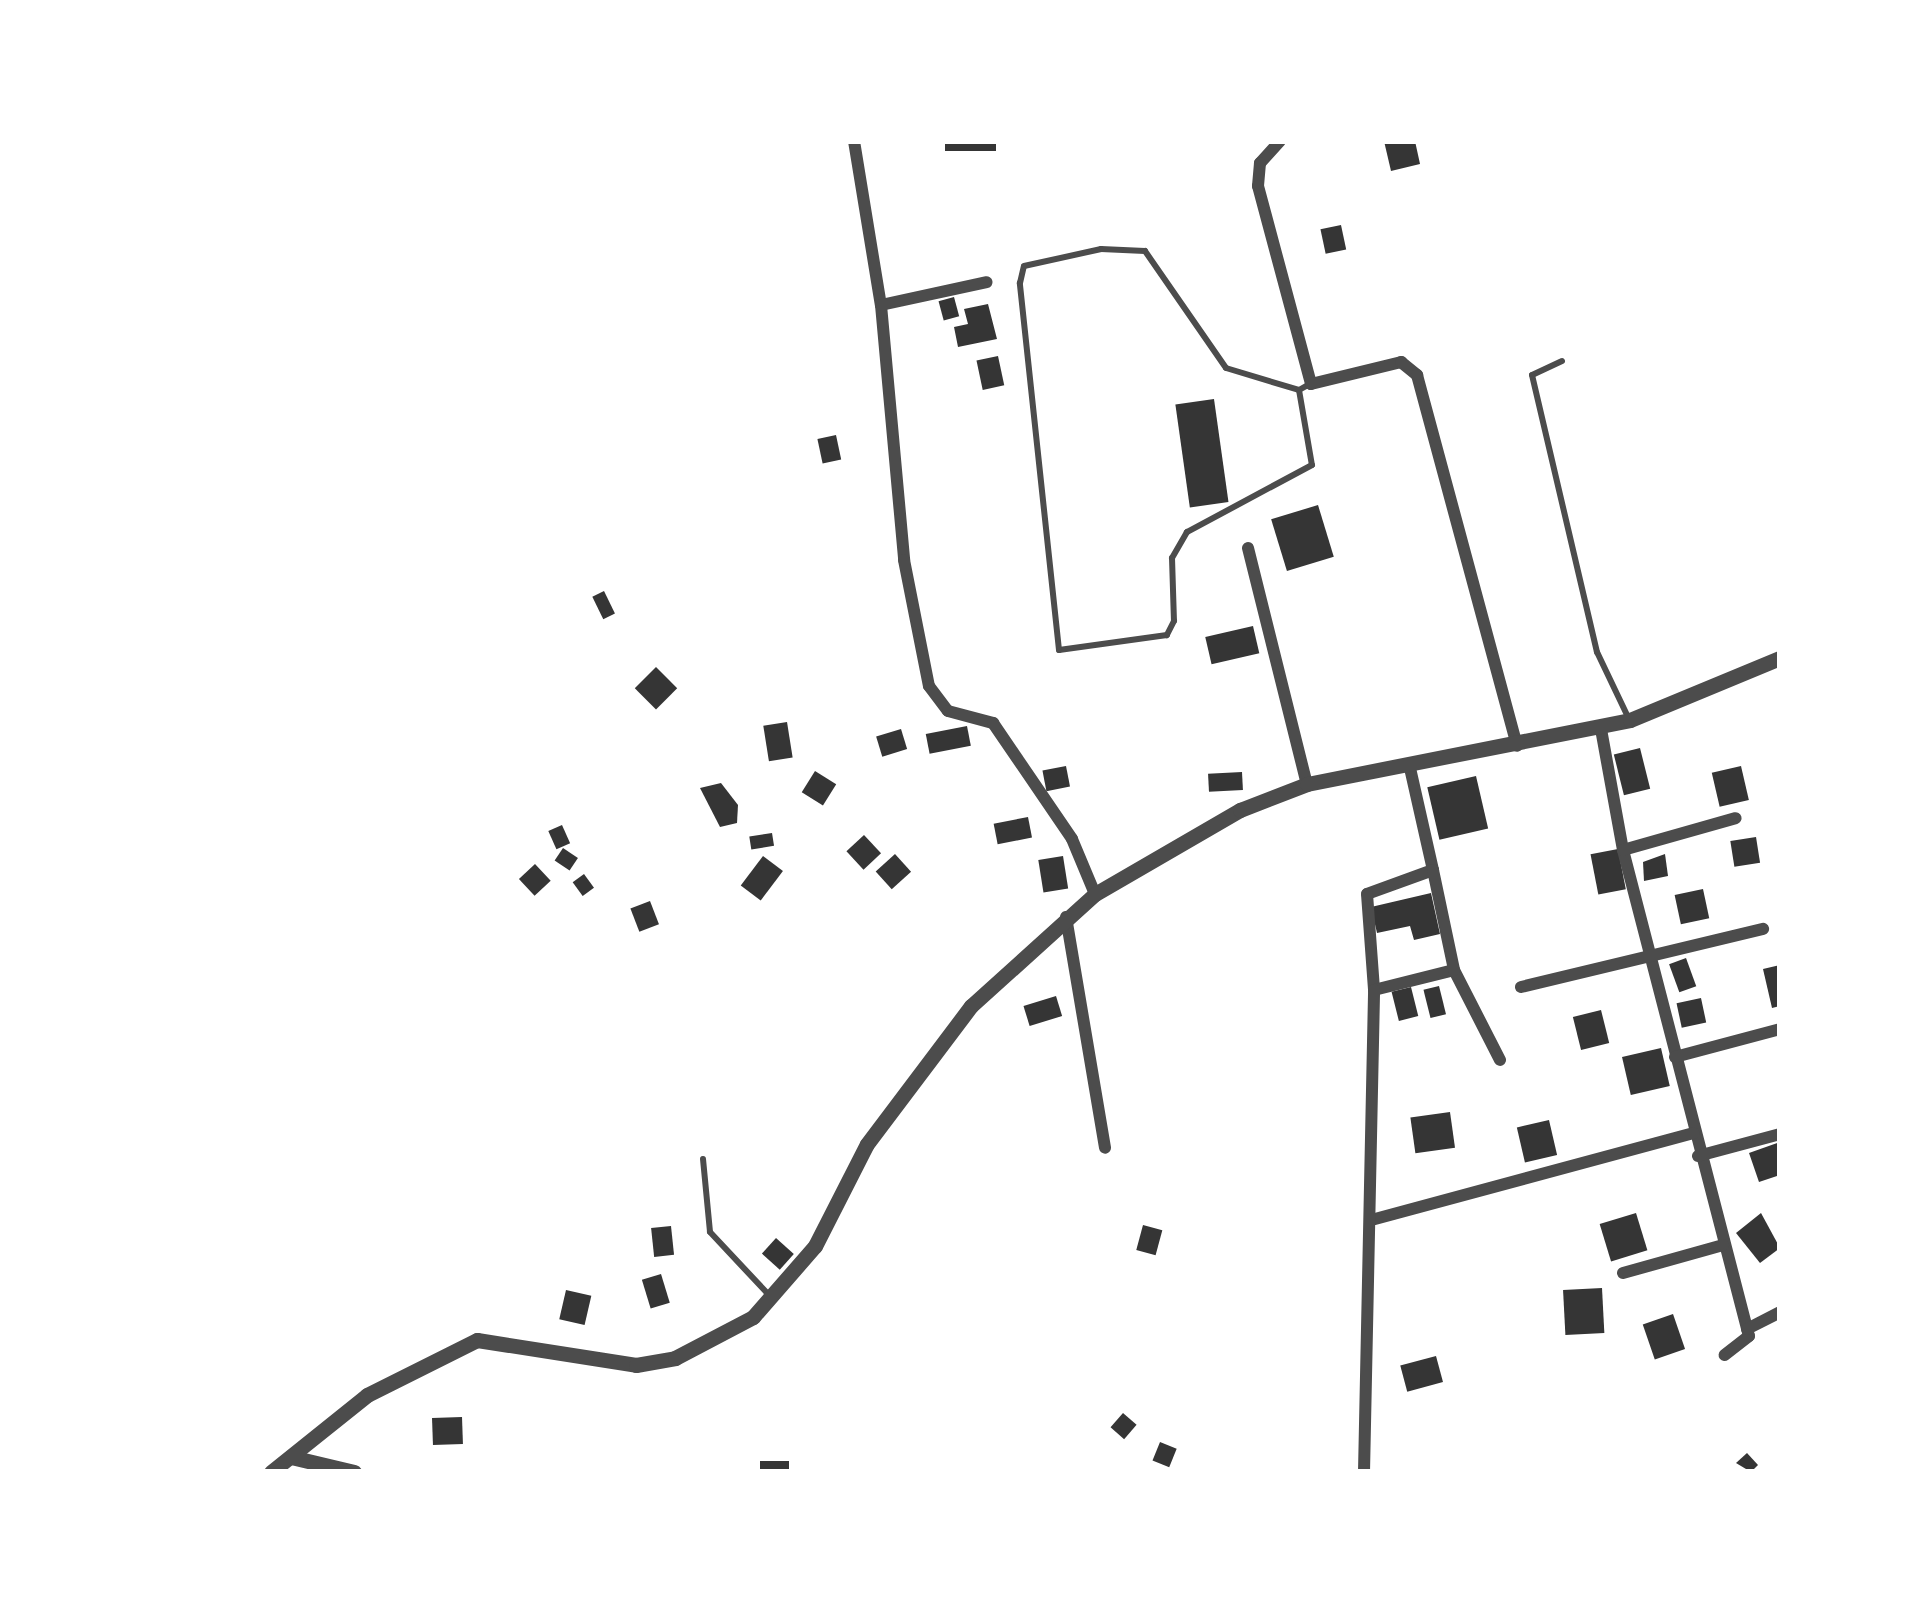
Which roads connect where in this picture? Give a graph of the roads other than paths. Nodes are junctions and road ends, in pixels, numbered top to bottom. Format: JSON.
{"nodes":[{"id":1,"x":854,"y":141,"type":"edge"},
{"id":2,"x":1280,"y":141,"type":"edge"},
{"id":3,"x":987,"y":282,"type":"dead end"},
{"id":4,"x":881,"y":305,"type":"junction"},
{"id":5,"x":1562,"y":361,"type":"dead end"},
{"id":6,"x":1305,"y":387,"type":"junction"},
{"id":7,"x":1248,"y":548,"type":"dead end"},
{"id":8,"x":1780,"y":658,"type":"edge"},
{"id":9,"x":1630,"y":721,"type":"junction"},
{"id":10,"x":1601,"y":728,"type":"junction"},
{"id":11,"x":1517,"y":746,"type":"junction"},
{"id":12,"x":1410,"y":768,"type":"junction"},
{"id":13,"x":1307,"y":784,"type":"junction"},
{"id":14,"x":1736,"y":818,"type":"dead end"},
{"id":15,"x":1623,"y":850,"type":"junction"},
{"id":16,"x":1433,"y":869,"type":"junction"},
{"id":17,"x":1095,"y":894,"type":"junction"},
{"id":18,"x":1066,"y":917,"type":"junction"},
{"id":19,"x":1763,"y":929,"type":"dead end"},
{"id":20,"x":1649,"y":955,"type":"junction"},
{"id":21,"x":1454,"y":970,"type":"junction"},
{"id":22,"x":1521,"y":987,"type":"dead end"},
{"id":23,"x":1373,"y":990,"type":"junction"},
{"id":24,"x":1780,"y":1029,"type":"edge"},
{"id":25,"x":1675,"y":1057,"type":"junction"},
{"id":26,"x":1500,"y":1060,"type":"dead end"},
{"id":27,"x":1694,"y":1133,"type":"junction"},
{"id":28,"x":1780,"y":1134,"type":"edge"},
{"id":29,"x":1105,"y":1148,"type":"dead end"},
{"id":30,"x":1698,"y":1156,"type":"junction"},
{"id":31,"x":703,"y":1159,"type":"dead end"},
{"id":32,"x":1375,"y":1219,"type":"junction"},
{"id":33,"x":1723,"y":1245,"type":"junction"},
{"id":34,"x":1623,"y":1273,"type":"dead end"},
{"id":35,"x":771,"y":1297,"type":"junction"},
{"id":36,"x":1780,"y":1312,"type":"edge"},
{"id":37,"x":1747,"y":1330,"type":"junction"},
{"id":38,"x":1725,"y":1355,"type":"dead end"},
{"id":39,"x":291,"y":1457,"type":"junction"},
{"id":40,"x":271,"y":1472,"type":"edge"},
{"id":41,"x":354,"y":1472,"type":"edge"},
{"id":42,"x":1364,"y":1472,"type":"edge"}],
"edges":[{"from":1,"to":4,"type":"street"},
{"from":2,"to":6,"type":"street"},
{"from":3,"to":4,"type":"street"},
{"from":4,"to":17,"type":"street"},
{"from":5,"to":9,"type":"lane"},
{"from":6,"to":6,"type":"lane"},
{"from":6,"to":11,"type":"street"},
{"from":7,"to":13,"type":"street"},
{"from":8,"to":9,"type":"street"},
{"from":9,"to":10,"type":"street"},
{"from":10,"to":11,"type":"street"},
{"from":10,"to":15,"type":"street"},
{"from":11,"to":12,"type":"street"},
{"from":12,"to":13,"type":"street"},
{"from":12,"to":16,"type":"street"},
{"from":13,"to":17,"type":"street"},
{"from":14,"to":15,"type":"street"},
{"from":15,"to":20,"type":"street"},
{"from":16,"to":21,"type":"street"},
{"from":16,"to":23,"type":"street"},
{"from":17,"to":18,"type":"street"},
{"from":18,"to":29,"type":"street"},
{"from":18,"to":35,"type":"street"},
{"from":19,"to":20,"type":"street"},
{"from":20,"to":22,"type":"street"},
{"from":20,"to":25,"type":"street"},
{"from":21,"to":23,"type":"street"},
{"from":21,"to":26,"type":"street"},
{"from":23,"to":32,"type":"street"},
{"from":24,"to":25,"type":"street"},
{"from":25,"to":27,"type":"street"},
{"from":27,"to":30,"type":"street"},
{"from":27,"to":32,"type":"street"},
{"from":28,"to":30,"type":"street"},
{"from":30,"to":33,"type":"street"},
{"from":31,"to":35,"type":"lane"},
{"from":32,"to":42,"type":"street"},
{"from":33,"to":34,"type":"street"},
{"from":33,"to":37,"type":"street"},
{"from":35,"to":39,"type":"street"},
{"from":36,"to":37,"type":"street"},
{"from":37,"to":38,"type":"street"},
{"from":39,"to":40,"type":"street"},
{"from":39,"to":41,"type":"street"}]}
